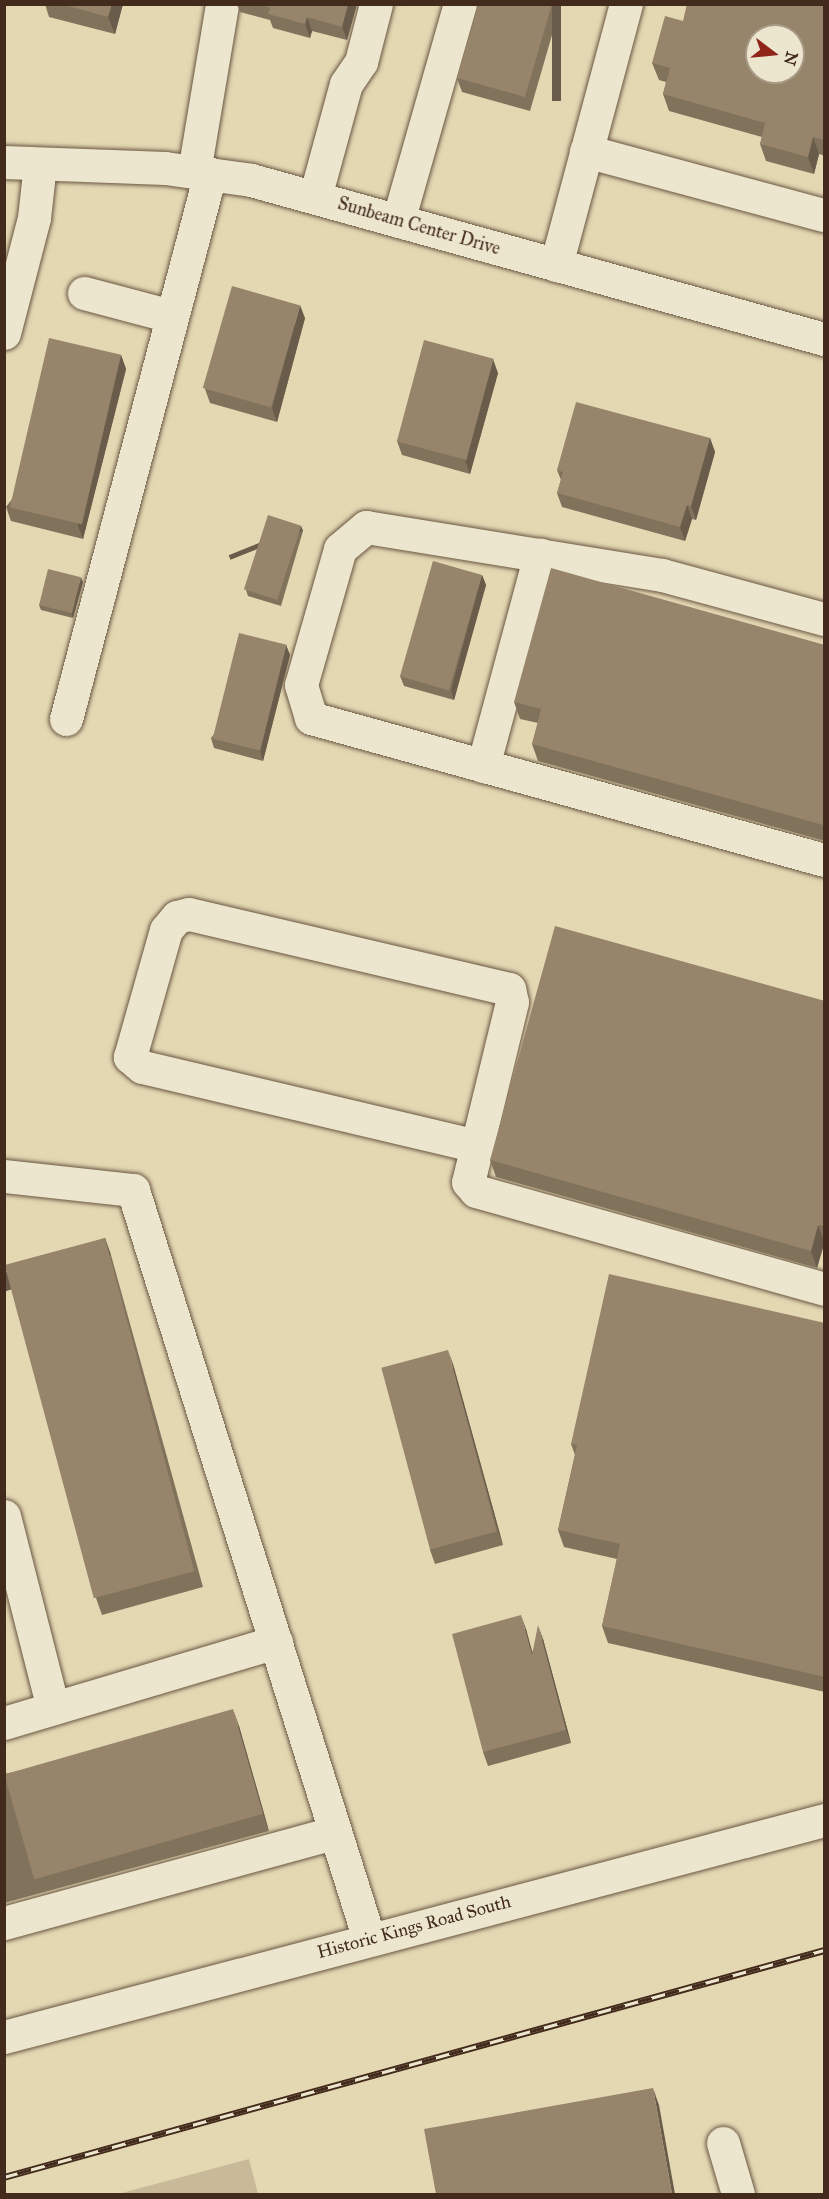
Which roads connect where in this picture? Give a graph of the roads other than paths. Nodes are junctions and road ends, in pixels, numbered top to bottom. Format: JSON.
{"nodes":[{"id":1,"x":222,"y":4,"type":"edge"},
{"id":2,"x":376,"y":4,"type":"edge"},
{"id":3,"x":460,"y":4,"type":"edge"},
{"id":4,"x":626,"y":4,"type":"edge"},
{"id":5,"x":586,"y":151,"type":"junction"},
{"id":6,"x":4,"y":162,"type":"edge"},
{"id":7,"x":40,"y":164,"type":"junction"},
{"id":8,"x":202,"y":173,"type":"junction"},
{"id":9,"x":315,"y":197,"type":"junction"},
{"id":10,"x":825,"y":215,"type":"edge"},
{"id":11,"x":398,"y":221,"type":"junction"},
{"id":12,"x":556,"y":265,"type":"junction"},
{"id":13,"x":84,"y":293,"type":"dead end"},
{"id":14,"x":171,"y":316,"type":"junction"},
{"id":15,"x":4,"y":333,"type":"edge"},
{"id":16,"x":825,"y":339,"type":"edge"},
{"id":17,"x":540,"y":555,"type":"junction"},
{"id":18,"x":825,"y":620,"type":"edge"},
{"id":19,"x":66,"y":719,"type":"dead end"},
{"id":20,"x":483,"y":766,"type":"junction"},
{"id":21,"x":825,"y":860,"type":"edge"},
{"id":22,"x":477,"y":1146,"type":"junction"},
{"id":23,"x":4,"y":1176,"type":"edge"},
{"id":24,"x":825,"y":1288,"type":"edge"},
{"id":25,"x":4,"y":1516,"type":"edge"},
{"id":26,"x":276,"y":1642,"type":"junction"},
{"id":27,"x":53,"y":1708,"type":"junction"},
{"id":28,"x":4,"y":1723,"type":"edge"},
{"id":29,"x":825,"y":1820,"type":"edge"},
{"id":30,"x":333,"y":1833,"type":"junction"},
{"id":31,"x":4,"y":1923,"type":"edge"},
{"id":32,"x":369,"y":1939,"type":"junction"},
{"id":33,"x":4,"y":2037,"type":"edge"},
{"id":34,"x":723,"y":2143,"type":"dead end"},
{"id":35,"x":738,"y":2194,"type":"edge"}],
"edges":[{"from":1,"to":8,"type":"street"},
{"from":2,"to":9,"type":"street"},
{"from":3,"to":11,"type":"street"},
{"from":4,"to":5,"type":"street"},
{"from":5,"to":10,"type":"street"},
{"from":5,"to":12,"type":"street"},
{"from":6,"to":7,"type":"street","name":"Sunbeam Center Drive"},
{"from":7,"to":8,"type":"street","name":"Sunbeam Center Drive"},
{"from":7,"to":15,"type":"street"},
{"from":8,"to":9,"type":"street","name":"Sunbeam Center Drive"},
{"from":8,"to":14,"type":"street"},
{"from":9,"to":11,"type":"street","name":"Sunbeam Center Drive"},
{"from":11,"to":12,"type":"street","name":"Sunbeam Center Drive"},
{"from":12,"to":16,"type":"street","name":"Sunbeam Center Drive"},
{"from":13,"to":14,"type":"street"},
{"from":14,"to":19,"type":"street"},
{"from":17,"to":18,"type":"street"},
{"from":17,"to":20,"type":"street"},
{"from":17,"to":20,"type":"street"},
{"from":20,"to":21,"type":"street"},
{"from":22,"to":22,"type":"street"},
{"from":22,"to":24,"type":"street"},
{"from":23,"to":26,"type":"street"},
{"from":25,"to":27,"type":"street"},
{"from":26,"to":27,"type":"street"},
{"from":26,"to":30,"type":"street"},
{"from":27,"to":28,"type":"street"},
{"from":29,"to":32,"type":"street","name":"Historic Kings Road South"},
{"from":30,"to":31,"type":"street"},
{"from":30,"to":32,"type":"street"},
{"from":32,"to":33,"type":"street","name":"Historic Kings Road South"},
{"from":34,"to":35,"type":"street"}]}
